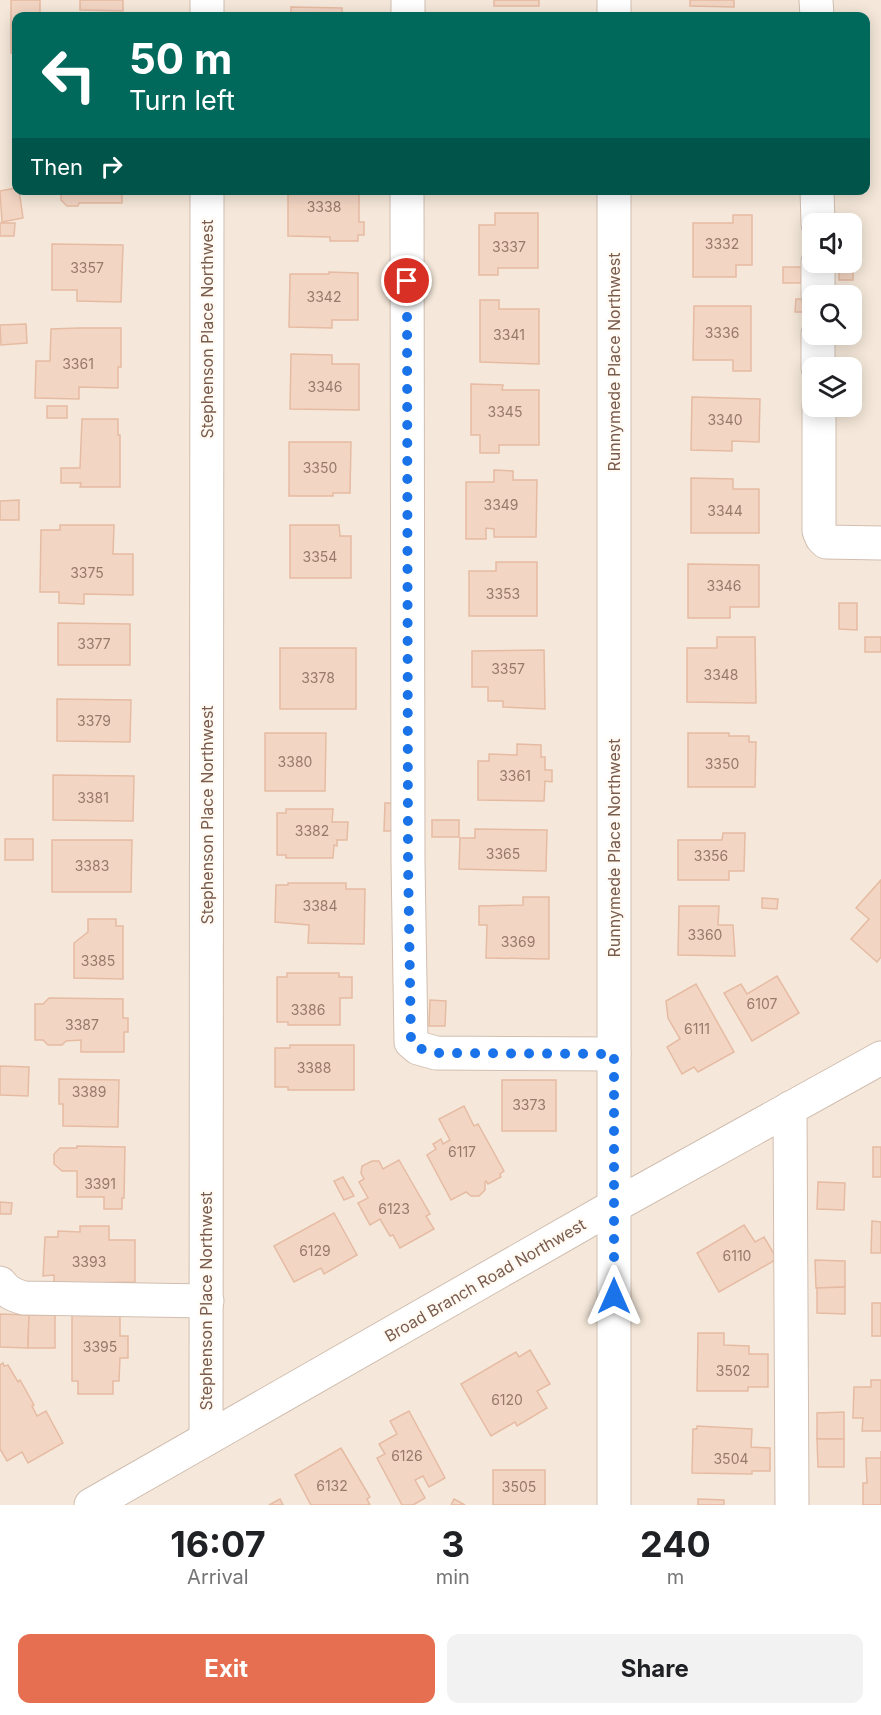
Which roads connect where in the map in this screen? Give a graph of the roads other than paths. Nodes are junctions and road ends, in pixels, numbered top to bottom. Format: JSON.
{"nodes":[{"id":1,"x":207,"y":195,"type":"edge"},
{"id":2,"x":407,"y":195,"type":"edge"},
{"id":3,"x":614,"y":195,"type":"edge"},
{"id":4,"x":817,"y":195,"type":"edge"},
{"id":5,"x":818,"y":213,"type":"edge"},
{"id":6,"x":819,"y":417,"type":"edge"},
{"id":7,"x":881,"y":543,"type":"edge"},
{"id":8,"x":614,"y":1054,"type":"junction"},
{"id":9,"x":881,"y":1058,"type":"edge"},
{"id":10,"x":790,"y":1108,"type":"junction"},
{"id":11,"x":614,"y":1206,"type":"junction"},
{"id":12,"x":0,"y":1283,"type":"edge"},
{"id":13,"x":207,"y":1301,"type":"junction"},
{"id":14,"x":206,"y":1439,"type":"junction"},
{"id":15,"x":91,"y":1505,"type":"edge"},
{"id":16,"x":614,"y":1505,"type":"edge"},
{"id":17,"x":792,"y":1505,"type":"edge"}],
"edges":[{"from":1,"to":13,"type":"street","name":"Stephenson Place Northwest"},
{"from":2,"to":8,"type":"street"},
{"from":3,"to":8,"type":"street","name":"Runnymede Place Northwest"},
{"from":4,"to":5,"type":"street"},
{"from":6,"to":7,"type":"street"},
{"from":8,"to":11,"type":"street","name":"Runnymede Place Northwest"},
{"from":9,"to":10,"type":"street","name":"Broad Branch Road Northwest"},
{"from":10,"to":11,"type":"street","name":"Broad Branch Road Northwest"},
{"from":10,"to":17,"type":"street"},
{"from":11,"to":14,"type":"street","name":"Broad Branch Road Northwest"},
{"from":11,"to":16,"type":"street","name":"Runnymede Place Northwest"},
{"from":12,"to":13,"type":"street"},
{"from":13,"to":14,"type":"street","name":"Stephenson Place Northwest"},
{"from":14,"to":15,"type":"street","name":"Broad Branch Road Northwest"}]}
